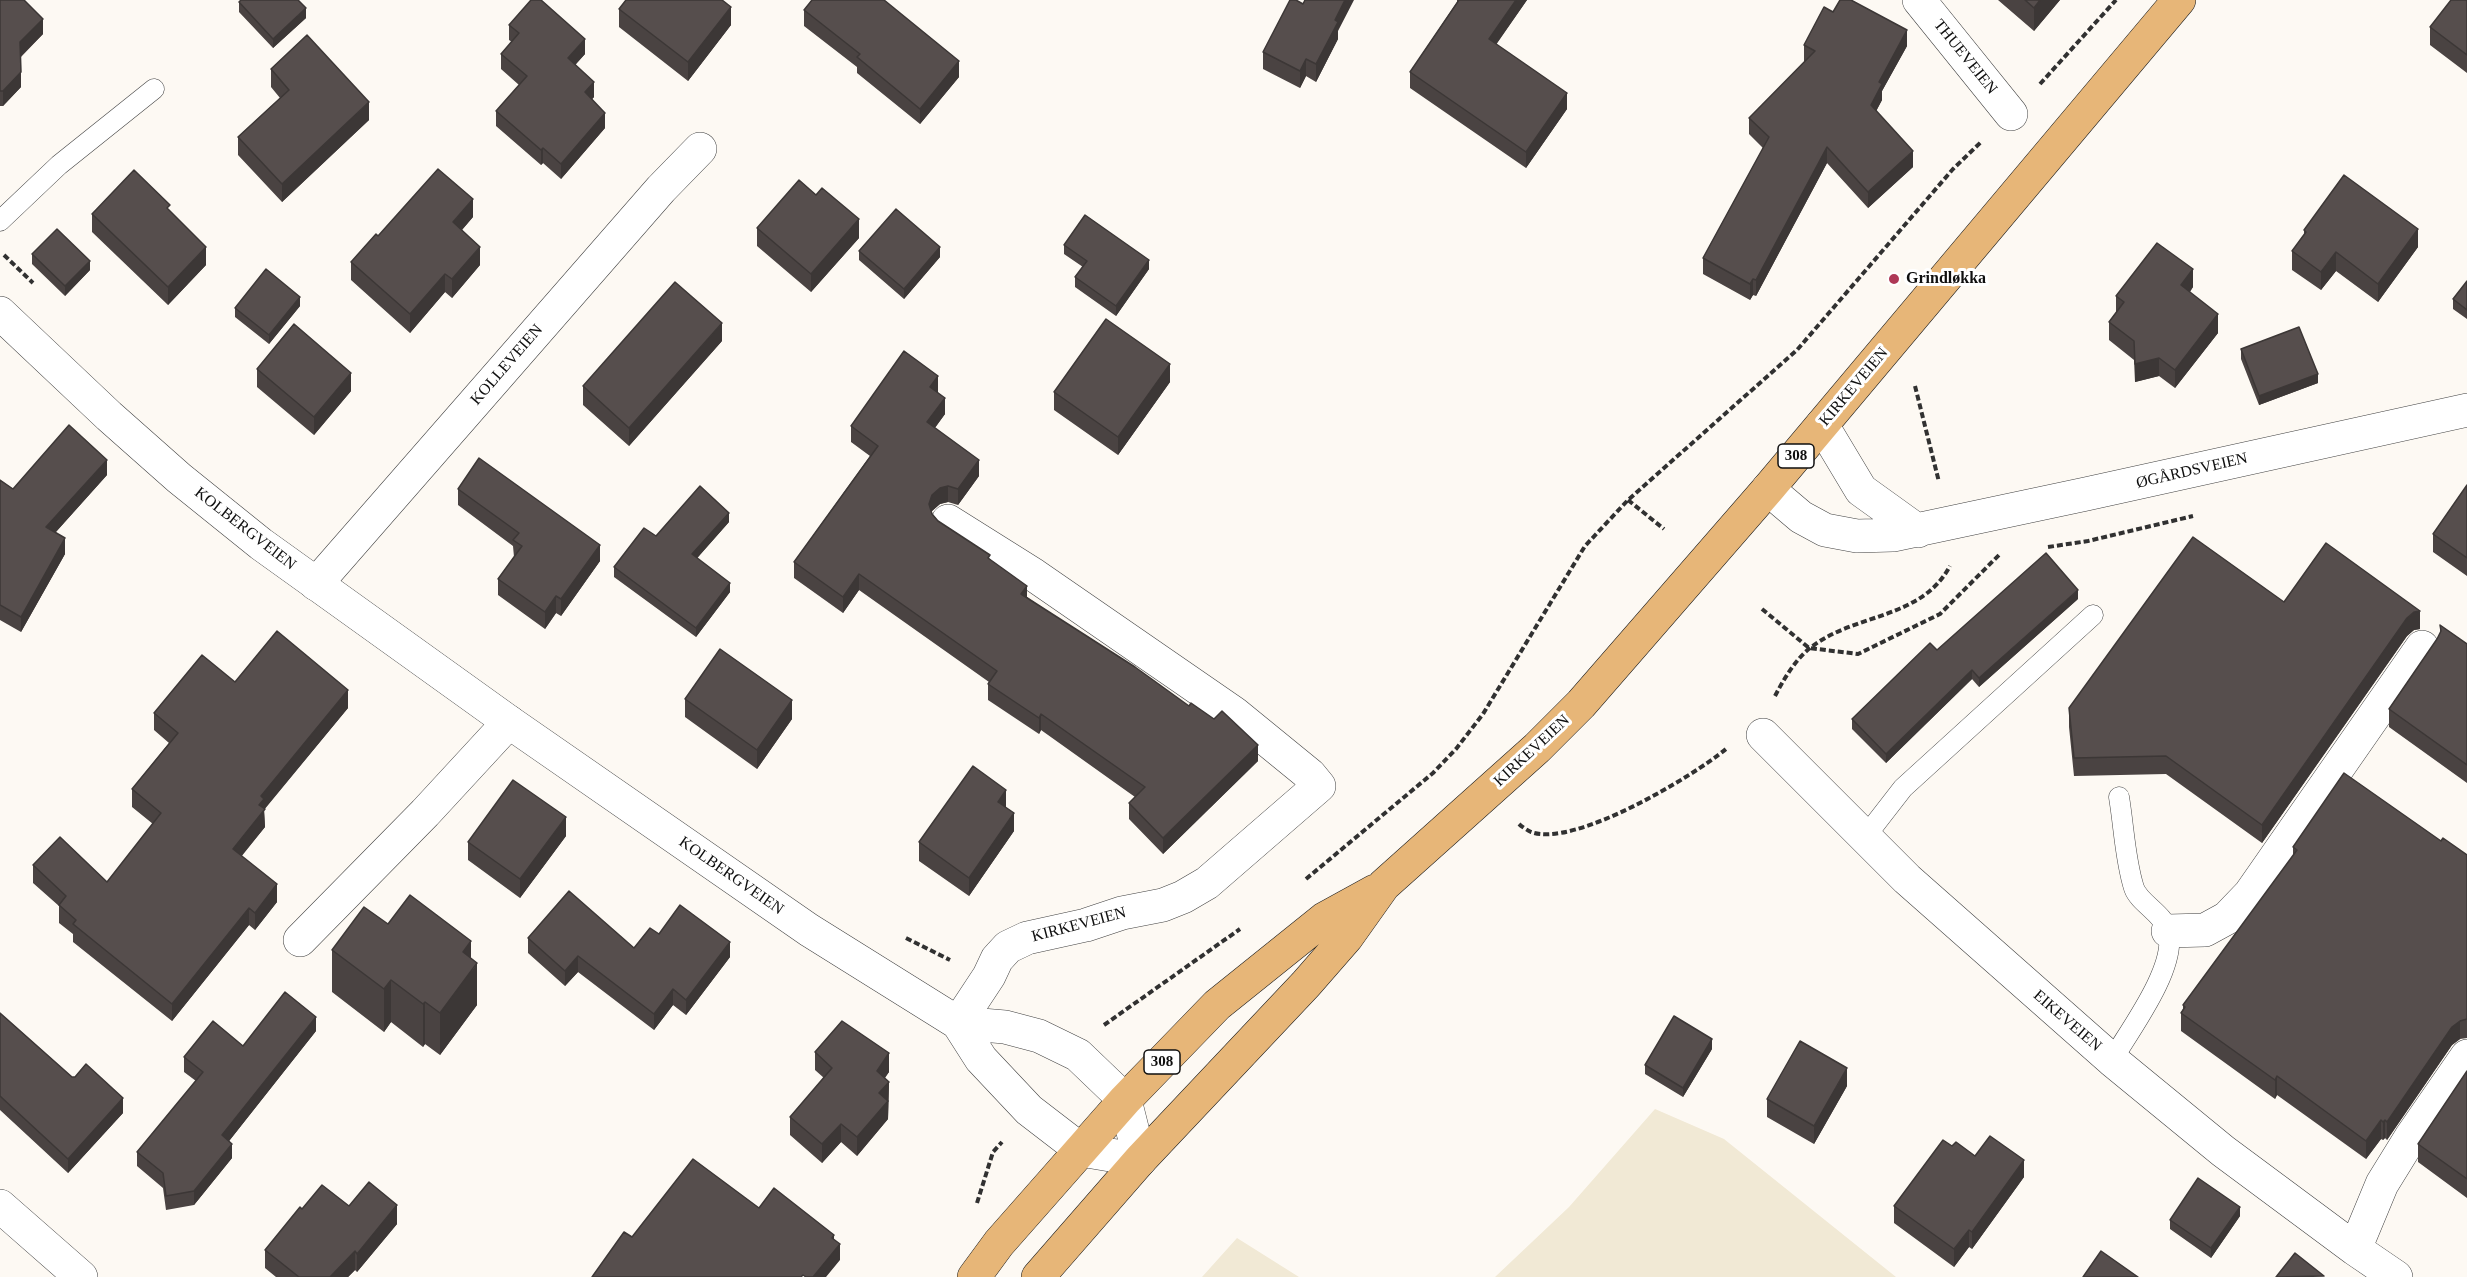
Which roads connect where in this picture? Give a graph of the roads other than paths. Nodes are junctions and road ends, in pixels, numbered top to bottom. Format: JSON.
{"nodes":[{"id":1,"x":1919,"y":0,"type":"edge"},
{"id":2,"x":2180,"y":0,"type":"edge"},
{"id":3,"x":154,"y":89,"type":"dead end"},
{"id":4,"x":2012,"y":114,"type":"road end"},
{"id":5,"x":700,"y":148,"type":"dead end"},
{"id":6,"x":0,"y":221,"type":"edge"},
{"id":7,"x":0,"y":313,"type":"edge"},
{"id":8,"x":2467,"y":410,"type":"edge"},
{"id":9,"x":1822,"y":425,"type":"junction"},
{"id":10,"x":1768,"y":489,"type":"junction"},
{"id":11,"x":948,"y":521,"type":"dead end"},
{"id":12,"x":1918,"y":531,"type":"junction"},
{"id":13,"x":315,"y":584,"type":"junction"},
{"id":14,"x":2093,"y":615,"type":"dead end"},
{"id":15,"x":2422,"y":647,"type":"dead end"},
{"id":16,"x":509,"y":722,"type":"junction"},
{"id":17,"x":1763,"y":735,"type":"dead end"},
{"id":18,"x":2119,"y":797,"type":"dead end"},
{"id":19,"x":1865,"y":837,"type":"junction"},
{"id":20,"x":1384,"y":885,"type":"junction"},
{"id":21,"x":2168,"y":931,"type":"junction"},
{"id":22,"x":300,"y":940,"type":"dead end"},
{"id":23,"x":958,"y":1023,"type":"junction"},
{"id":24,"x":2467,"y":1056,"type":"edge"},
{"id":25,"x":2112,"y":1060,"type":"junction"},
{"id":26,"x":1125,"y":1100,"type":"junction"},
{"id":27,"x":1081,"y":1150,"type":"junction"},
{"id":28,"x":1140,"y":1160,"type":"junction"},
{"id":29,"x":0,"y":1206,"type":"edge"},
{"id":30,"x":2355,"y":1249,"type":"junction"},
{"id":31,"x":70,"y":1274,"type":"edge"},
{"id":32,"x":974,"y":1277,"type":"edge"},
{"id":33,"x":1038,"y":1277,"type":"edge"},
{"id":34,"x":2396,"y":1277,"type":"edge"}],
"edges":[{"from":1,"to":4,"type":"street","name":"THUEVEIEN"},
{"from":2,"to":9,"type":"main road","name":"KIRKEVEIEN","number":"308"},
{"from":3,"to":6,"type":"lane"},
{"from":5,"to":13,"type":"street","name":"KOLLEVEIEN"},
{"from":7,"to":13,"type":"street","name":"KOLBERGVEIEN"},
{"from":8,"to":12,"type":"street","name":"ØGÅRDSVEIEN"},
{"from":9,"to":10,"type":"main road","name":"KIRKEVEIEN","number":"308"},
{"from":9,"to":12,"type":"street"},
{"from":10,"to":12,"type":"street","name":"ØGÅRDSVEIEN"},
{"from":10,"to":20,"type":"main road","name":"KIRKEVEIEN","number":"308"},
{"from":11,"to":23,"type":"street","name":"KIRKEVEIEN"},
{"from":13,"to":16,"type":"street","name":"KOLBERGVEIEN"},
{"from":14,"to":19,"type":"lane"},
{"from":15,"to":21,"type":"street"},
{"from":16,"to":22,"type":"street"},
{"from":16,"to":23,"type":"street","name":"KOLBERGVEIEN"},
{"from":17,"to":19,"type":"street","name":"EIKEVEIEN"},
{"from":18,"to":21,"type":"lane"},
{"from":19,"to":25,"type":"street","name":"EIKEVEIEN"},
{"from":20,"to":26,"type":"main road","name":"KIRKEVEIEN","number":"308"},
{"from":20,"to":28,"type":"main road","name":"KIRKEVEIEN","number":"308"},
{"from":21,"to":25,"type":"lane"},
{"from":23,"to":26,"type":"street","name":"KOLBERGVEIEN"},
{"from":23,"to":27,"type":"street","name":"KOLBERGVEIEN"},
{"from":24,"to":30,"type":"street"},
{"from":25,"to":30,"type":"street","name":"EIKEVEIEN"},
{"from":26,"to":27,"type":"main road","name":"KIRKEVEIEN","number":"308"},
{"from":26,"to":28,"type":"street"},
{"from":27,"to":28,"type":"street","name":"KOLBERGVEIEN"},
{"from":27,"to":32,"type":"main road","name":"KIRKEVEIEN","number":"308"},
{"from":28,"to":33,"type":"main road","name":"KIRKEVEIEN","number":"308"},
{"from":29,"to":31,"type":"street"},
{"from":30,"to":34,"type":"street","name":"EIKEVEIEN"}]}
